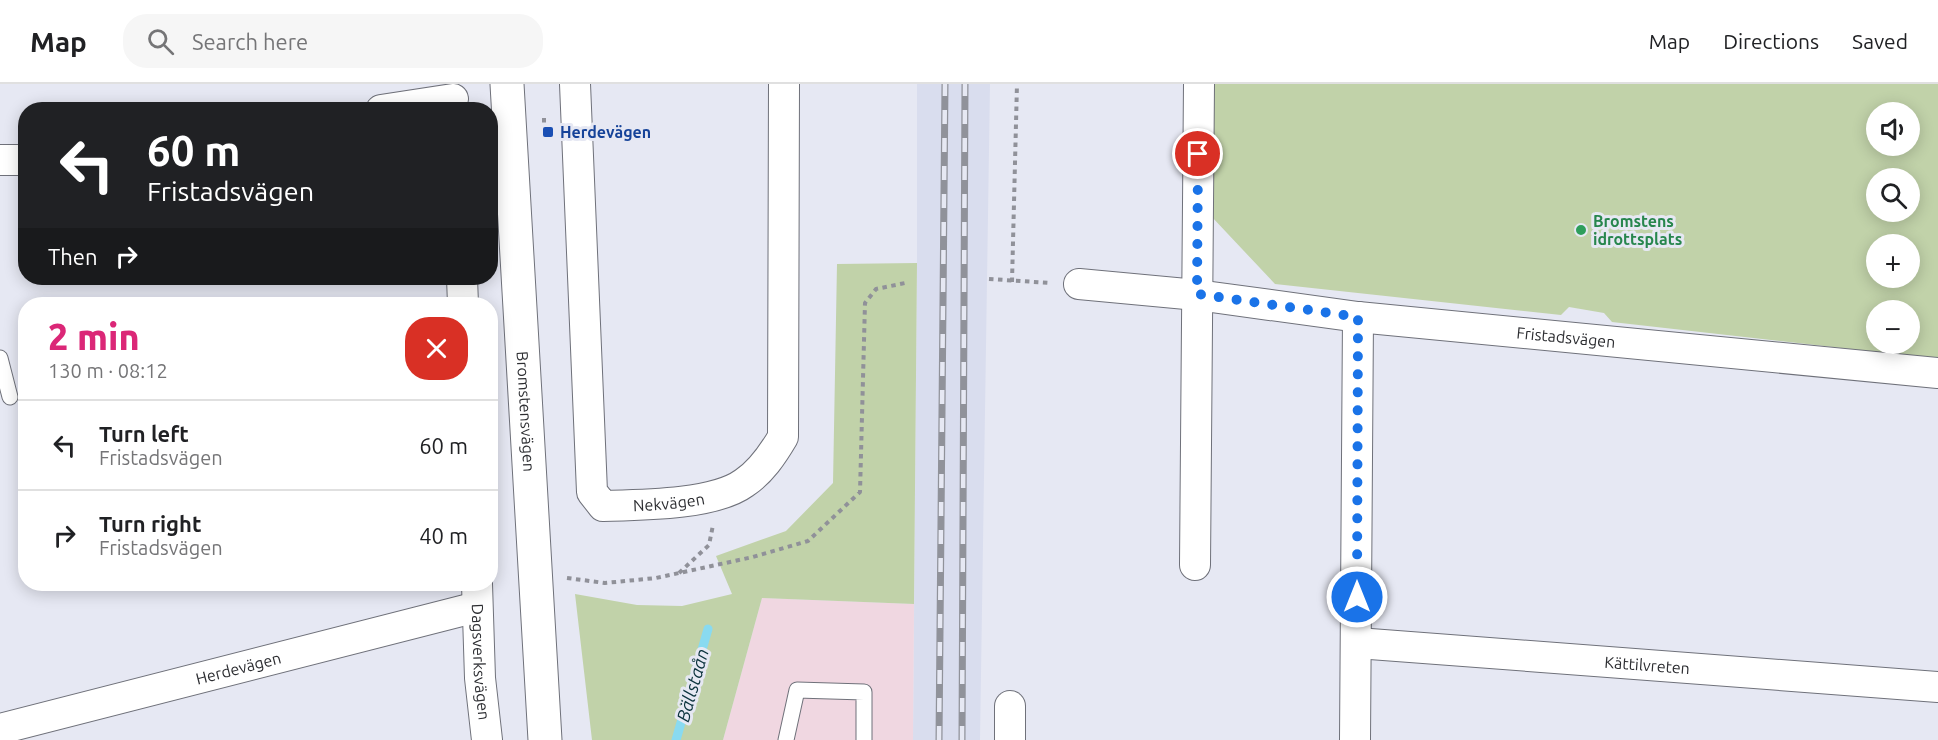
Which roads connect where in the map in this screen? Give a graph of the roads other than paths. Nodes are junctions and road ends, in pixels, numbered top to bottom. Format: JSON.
{"nodes":[{"id":1,"x":507,"y":84,"type":"edge"},
{"id":2,"x":575,"y":84,"type":"edge"},
{"id":3,"x":784,"y":84,"type":"edge"},
{"id":4,"x":1199,"y":84,"type":"edge"},
{"id":5,"x":453,"y":98,"type":"edge"},
{"id":6,"x":429,"y":102,"type":"edge"},
{"id":7,"x":0,"y":160,"type":"edge"},
{"id":8,"x":18,"y":160,"type":"edge"},
{"id":9,"x":1079,"y":284,"type":"road end"},
{"id":10,"x":1197,"y":294,"type":"junction"},
{"id":11,"x":1358,"y":317,"type":"junction"},
{"id":12,"x":0,"y":358,"type":"edge"},
{"id":13,"x":1938,"y":374,"type":"edge"},
{"id":14,"x":10,"y":397,"type":"dead end"},
{"id":15,"x":1195,"y":566,"type":"dead end"},
{"id":16,"x":477,"y":595,"type":"edge"},
{"id":17,"x":1357,"y":643,"type":"junction"},
{"id":18,"x":1938,"y":687,"type":"edge"},
{"id":19,"x":1010,"y":706,"type":"dead end"},
{"id":20,"x":0,"y":729,"type":"edge"},
{"id":21,"x":487,"y":740,"type":"edge"},
{"id":22,"x":545,"y":740,"type":"edge"},
{"id":23,"x":786,"y":740,"type":"edge"},
{"id":24,"x":864,"y":740,"type":"edge"},
{"id":25,"x":1010,"y":740,"type":"edge"},
{"id":26,"x":1355,"y":740,"type":"edge"}],
"edges":[{"from":1,"to":22,"type":"street","name":"Bromstensvägen"},
{"from":2,"to":3,"type":"street","name":"Nekvägen"},
{"from":4,"to":10,"type":"street"},
{"from":5,"to":6,"type":"street"},
{"from":7,"to":8,"type":"street"},
{"from":9,"to":10,"type":"street","name":"Fristadsvägen"},
{"from":10,"to":11,"type":"street","name":"Fristadsvägen"},
{"from":10,"to":15,"type":"street"},
{"from":11,"to":13,"type":"street","name":"Fristadsvägen"},
{"from":11,"to":17,"type":"street"},
{"from":12,"to":14,"type":"lane"},
{"from":16,"to":20,"type":"street","name":"Herdevägen"},
{"from":16,"to":21,"type":"street","name":"Dagsverksvägen"},
{"from":17,"to":18,"type":"street","name":"Kättilvreten"},
{"from":17,"to":26,"type":"street"},
{"from":19,"to":25,"type":"street"},
{"from":23,"to":24,"type":"lane"}]}
